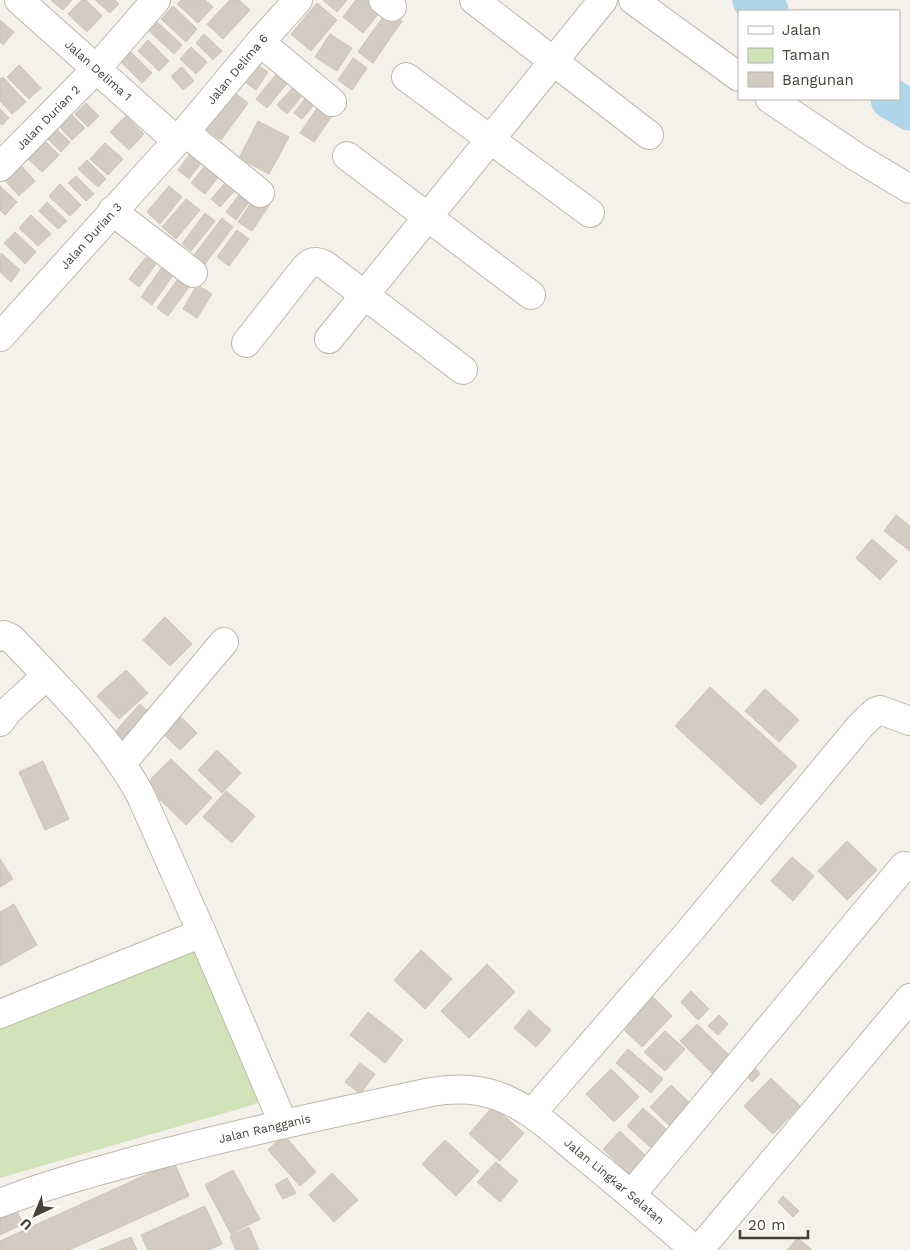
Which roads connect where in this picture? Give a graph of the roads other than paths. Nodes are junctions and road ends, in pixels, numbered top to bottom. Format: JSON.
{"nodes":[{"id":1,"x":18,"y":0,"type":"edge"},
{"id":2,"x":156,"y":0,"type":"edge"},
{"id":3,"x":298,"y":0,"type":"edge"},
{"id":4,"x":474,"y":0,"type":"edge"},
{"id":5,"x":603,"y":0,"type":"edge"},
{"id":6,"x":634,"y":0,"type":"edge"},
{"id":7,"x":260,"y":42,"type":"junction"},
{"id":8,"x":552,"y":60,"type":"junction"},
{"id":9,"x":97,"y":68,"type":"junction"},
{"id":10,"x":738,"y":76,"type":"edge"},
{"id":11,"x":406,"y":77,"type":"dead end"},
{"id":12,"x":771,"y":100,"type":"edge"},
{"id":13,"x":332,"y":102,"type":"dead end"},
{"id":14,"x":649,"y":135,"type":"dead end"},
{"id":15,"x":181,"y":136,"type":"junction"},
{"id":16,"x":489,"y":138,"type":"junction"},
{"id":17,"x":347,"y":156,"type":"dead end"},
{"id":18,"x":0,"y":167,"type":"edge"},
{"id":19,"x":910,"y":189,"type":"edge"},
{"id":20,"x":260,"y":193,"type":"dead end"},
{"id":21,"x":112,"y":212,"type":"junction"},
{"id":22,"x":590,"y":213,"type":"dead end"},
{"id":23,"x":428,"y":217,"type":"junction"},
{"id":24,"x":193,"y":273,"type":"dead end"},
{"id":25,"x":364,"y":295,"type":"junction"},
{"id":26,"x":531,"y":295,"type":"dead end"},
{"id":27,"x":2,"y":332,"type":"edge"},
{"id":28,"x":329,"y":338,"type":"dead end"},
{"id":29,"x":246,"y":343,"type":"dead end"},
{"id":30,"x":462,"y":370,"type":"dead end"},
{"id":31,"x":0,"y":637,"type":"edge"},
{"id":32,"x":224,"y":642,"type":"dead end"},
{"id":33,"x":46,"y":676,"type":"junction"},
{"id":34,"x":910,"y":721,"type":"edge"},
{"id":35,"x":0,"y":722,"type":"edge"},
{"id":36,"x":122,"y":763,"type":"junction"},
{"id":37,"x":904,"y":866,"type":"dead end"},
{"id":38,"x":202,"y":933,"type":"junction"},
{"id":39,"x":910,"y":998,"type":"edge"},
{"id":40,"x":0,"y":1014,"type":"edge"},
{"id":41,"x":532,"y":1113,"type":"junction"},
{"id":42,"x":284,"y":1123,"type":"junction"},
{"id":43,"x":631,"y":1195,"type":"junction"},
{"id":44,"x":0,"y":1203,"type":"edge"},
{"id":45,"x":697,"y":1250,"type":"edge"}],
"edges":[{"from":1,"to":9,"type":"street","name":"Jalan Delima 1"},
{"from":2,"to":9,"type":"street","name":"Jalan Durian 2"},
{"from":3,"to":7,"type":"street","name":"Jalan Delima 6"},
{"from":4,"to":8,"type":"street"},
{"from":5,"to":8,"type":"street"},
{"from":6,"to":10,"type":"street"},
{"from":7,"to":13,"type":"street"},
{"from":7,"to":15,"type":"street","name":"Jalan Delima 6"},
{"from":8,"to":14,"type":"street"},
{"from":8,"to":16,"type":"street"},
{"from":9,"to":15,"type":"street","name":"Jalan Delima 1"},
{"from":9,"to":18,"type":"street","name":"Jalan Durian 2"},
{"from":11,"to":16,"type":"street"},
{"from":12,"to":19,"type":"street"},
{"from":15,"to":20,"type":"street","name":"Jalan Delima 1"},
{"from":15,"to":21,"type":"street","name":"Jalan Durian 3"},
{"from":16,"to":22,"type":"street"},
{"from":16,"to":23,"type":"street"},
{"from":17,"to":23,"type":"street"},
{"from":21,"to":24,"type":"street"},
{"from":21,"to":27,"type":"street","name":"Jalan Durian 3"},
{"from":23,"to":25,"type":"street"},
{"from":23,"to":26,"type":"street"},
{"from":25,"to":28,"type":"street"},
{"from":25,"to":29,"type":"street"},
{"from":25,"to":30,"type":"street"},
{"from":31,"to":33,"type":"street"},
{"from":32,"to":36,"type":"street"},
{"from":33,"to":35,"type":"street"},
{"from":33,"to":36,"type":"street"},
{"from":34,"to":41,"type":"street"},
{"from":36,"to":38,"type":"street"},
{"from":37,"to":43,"type":"street"},
{"from":38,"to":40,"type":"street"},
{"from":38,"to":42,"type":"street"},
{"from":39,"to":45,"type":"street"},
{"from":41,"to":42,"type":"street","name":"Jalan Rangganis"},
{"from":41,"to":43,"type":"street","name":"Jalan Lingkar Selatan"},
{"from":42,"to":44,"type":"street","name":"Jalan Rangganis"},
{"from":43,"to":45,"type":"street","name":"Jalan Lingkar Selatan"}]}
